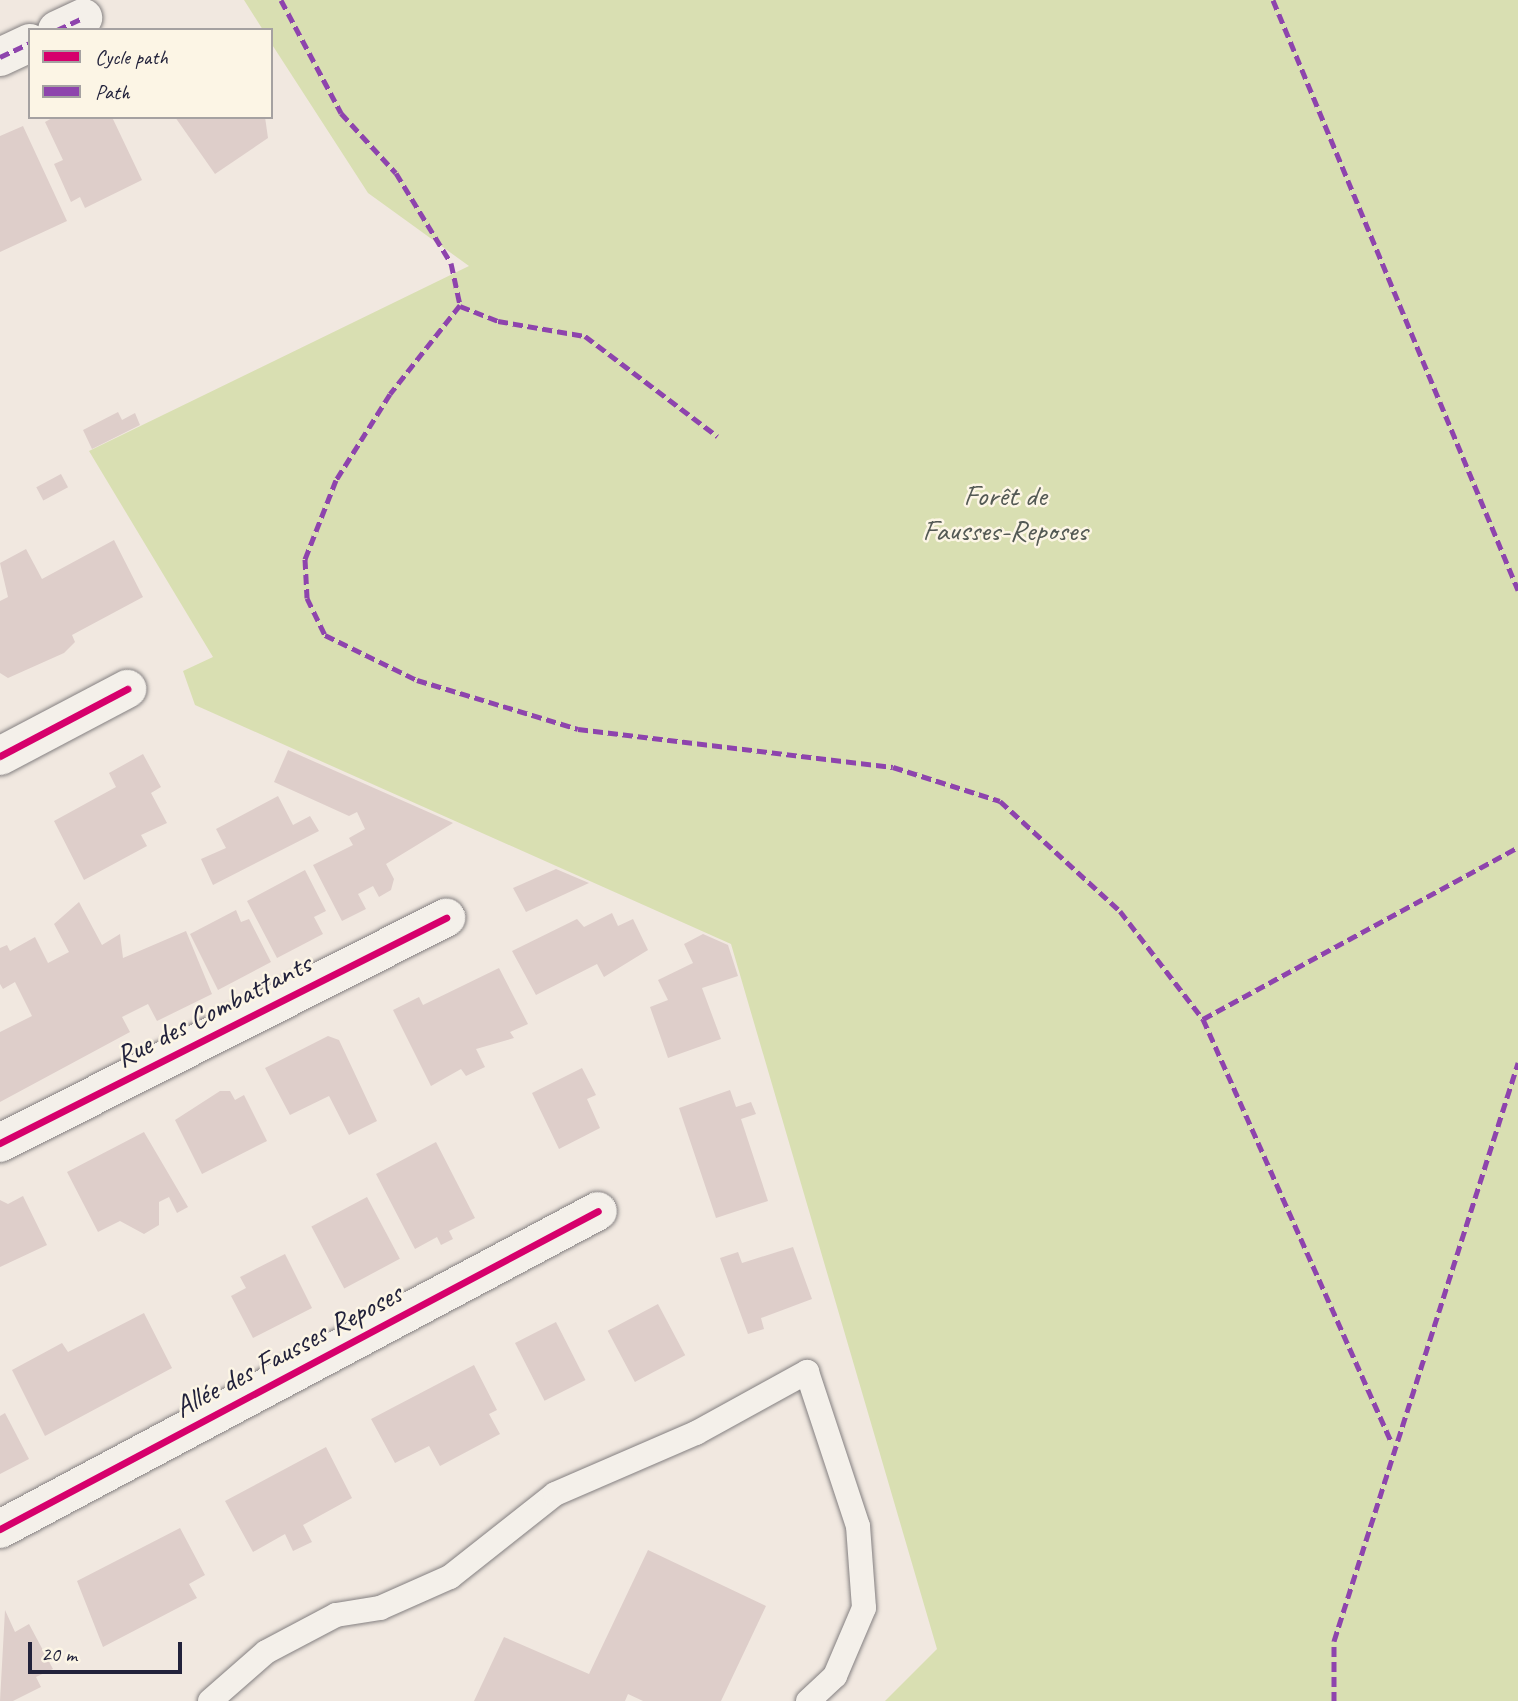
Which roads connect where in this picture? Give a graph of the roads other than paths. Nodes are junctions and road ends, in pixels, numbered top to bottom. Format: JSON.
{"nodes":[{"id":1,"x":28,"y":44,"type":"edge"},
{"id":2,"x":0,"y":57,"type":"edge"},
{"id":3,"x":127,"y":689,"type":"dead end"},
{"id":4,"x":0,"y":756,"type":"edge"},
{"id":5,"x":446,"y":918,"type":"dead end"},
{"id":6,"x":0,"y":1143,"type":"edge"},
{"id":7,"x":598,"y":1211,"type":"dead end"},
{"id":8,"x":0,"y":1529,"type":"edge"},
{"id":9,"x":210,"y":1701,"type":"edge"},
{"id":10,"x":808,"y":1701,"type":"edge"}],
"edges":[{"from":1,"to":2,"type":"street"},
{"from":3,"to":4,"type":"street"},
{"from":5,"to":6,"type":"street","name":"Rue des Combattants"},
{"from":7,"to":8,"type":"street","name":"Allée des Fausses Reposes"},
{"from":9,"to":10,"type":"lane"}]}
